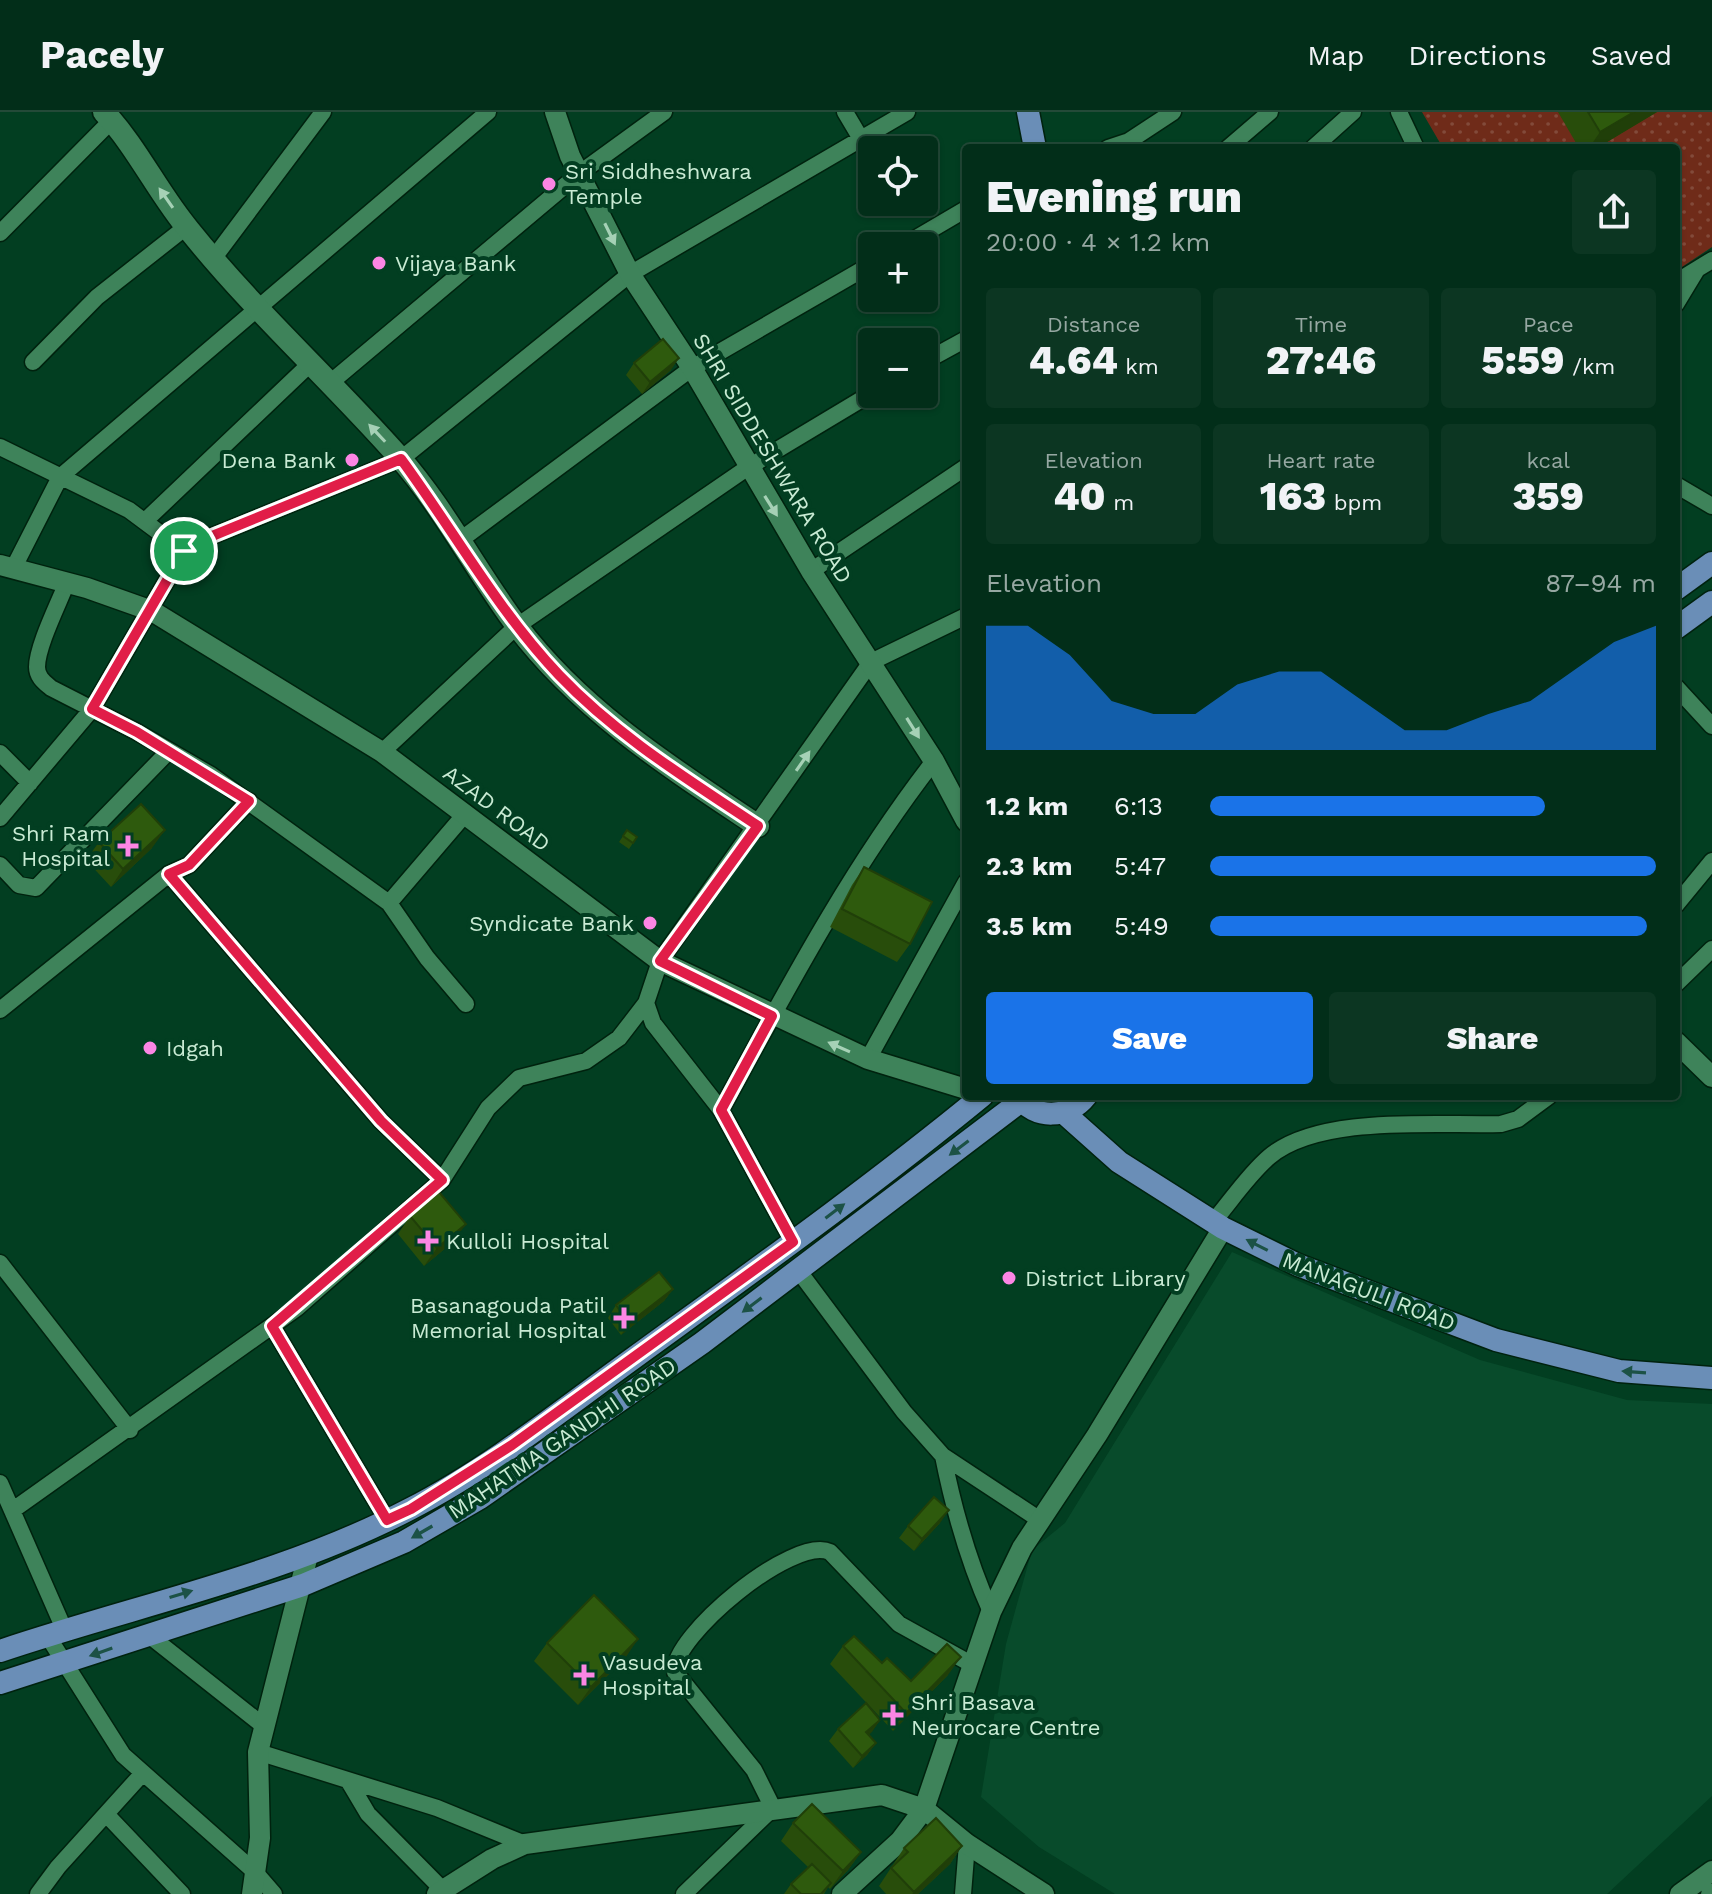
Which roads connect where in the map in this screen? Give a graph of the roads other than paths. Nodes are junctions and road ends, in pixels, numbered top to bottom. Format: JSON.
{"nodes":[{"id":1,"x":323,"y":112,"type":"edge"},
{"id":2,"x":488,"y":112,"type":"edge"},
{"id":3,"x":555,"y":112,"type":"edge"},
{"id":4,"x":664,"y":112,"type":"edge"},
{"id":5,"x":845,"y":112,"type":"edge"},
{"id":6,"x":907,"y":112,"type":"edge"},
{"id":7,"x":1028,"y":112,"type":"edge"},
{"id":8,"x":1173,"y":112,"type":"edge"},
{"id":9,"x":1270,"y":112,"type":"edge"},
{"id":10,"x":1353,"y":112,"type":"edge"},
{"id":11,"x":1399,"y":112,"type":"edge"},
{"id":12,"x":108,"y":116,"type":"edge"},
{"id":13,"x":859,"y":136,"type":"edge"},
{"id":14,"x":866,"y":136,"type":"edge"},
{"id":15,"x":858,"y":141,"type":"edge"},
{"id":16,"x":1034,"y":144,"type":"edge"},
{"id":17,"x":1120,"y":144,"type":"edge"},
{"id":18,"x":1233,"y":144,"type":"edge"},
{"id":19,"x":1317,"y":144,"type":"edge"},
{"id":20,"x":1414,"y":144,"type":"edge"},
{"id":21,"x":580,"y":173,"type":"junction"},
{"id":22,"x":962,"y":211,"type":"edge"},
{"id":23,"x":2,"y":227,"type":"edge"},
{"id":24,"x":186,"y":227,"type":"junction"},
{"id":25,"x":927,"y":232,"type":"edge"},
{"id":26,"x":213,"y":259,"type":"junction"},
{"id":27,"x":1705,"y":265,"type":"edge"},
{"id":28,"x":858,"y":272,"type":"edge"},
{"id":29,"x":630,"y":274,"type":"junction"},
{"id":30,"x":1680,"y":280,"type":"edge"},
{"id":31,"x":1680,"y":299,"type":"edge"},
{"id":32,"x":255,"y":309,"type":"junction"},
{"id":33,"x":962,"y":341,"type":"edge"},
{"id":34,"x":938,"y":354,"type":"edge"},
{"id":35,"x":33,"y":362,"type":"dead end"},
{"id":36,"x":312,"y":362,"type":"junction"},
{"id":37,"x":692,"y":368,"type":"junction"},
{"id":38,"x":330,"y":383,"type":"junction"},
{"id":39,"x":858,"y":401,"type":"edge"},
{"id":40,"x":0,"y":447,"type":"edge"},
{"id":41,"x":401,"y":459,"type":"junction"},
{"id":42,"x":747,"y":468,"type":"junction"},
{"id":43,"x":962,"y":470,"type":"edge"},
{"id":44,"x":60,"y":477,"type":"junction"},
{"id":45,"x":1680,"y":487,"type":"edge"},
{"id":46,"x":1712,"y":506,"type":"edge"},
{"id":47,"x":146,"y":520,"type":"junction"},
{"id":48,"x":459,"y":541,"type":"junction"},
{"id":49,"x":184,"y":551,"type":"junction"},
{"id":50,"x":1712,"y":563,"type":"edge"},
{"id":51,"x":7,"y":566,"type":"edge"},
{"id":52,"x":811,"y":571,"type":"junction"},
{"id":53,"x":67,"y":582,"type":"junction"},
{"id":54,"x":1680,"y":586,"type":"edge"},
{"id":55,"x":1712,"y":602,"type":"edge"},
{"id":56,"x":152,"y":611,"type":"junction"},
{"id":57,"x":962,"y":618,"type":"edge"},
{"id":58,"x":1680,"y":625,"type":"edge"},
{"id":59,"x":517,"y":626,"type":"junction"},
{"id":60,"x":871,"y":662,"type":"junction"},
{"id":61,"x":1680,"y":691,"type":"edge"},
{"id":62,"x":92,"y":709,"type":"junction"},
{"id":63,"x":1712,"y":726,"type":"edge"},
{"id":64,"x":169,"y":751,"type":"junction"},
{"id":65,"x":382,"y":752,"type":"junction"},
{"id":66,"x":0,"y":753,"type":"edge"},
{"id":67,"x":934,"y":761,"type":"junction"},
{"id":68,"x":30,"y":783,"type":"junction"},
{"id":69,"x":249,"y":801,"type":"junction"},
{"id":70,"x":466,"y":813,"type":"junction"},
{"id":71,"x":962,"y":814,"type":"edge"},
{"id":72,"x":0,"y":818,"type":"edge"},
{"id":73,"x":758,"y":826,"type":"junction"},
{"id":74,"x":1712,"y":861,"type":"edge"},
{"id":75,"x":0,"y":865,"type":"edge"},
{"id":76,"x":169,"y":874,"type":"junction"},
{"id":77,"x":962,"y":889,"type":"edge"},
{"id":78,"x":1680,"y":900,"type":"edge"},
{"id":79,"x":389,"y":903,"type":"junction"},
{"id":80,"x":1712,"y":949,"type":"edge"},
{"id":81,"x":660,"y":961,"type":"junction"},
{"id":82,"x":1680,"y":980,"type":"edge"},
{"id":83,"x":646,"y":1003,"type":"junction"},
{"id":84,"x":466,"y":1004,"type":"dead end"},
{"id":85,"x":0,"y":1010,"type":"edge"},
{"id":86,"x":772,"y":1016,"type":"junction"},
{"id":87,"x":1680,"y":1045,"type":"edge"},
{"id":88,"x":868,"y":1059,"type":"junction"},
{"id":89,"x":1709,"y":1069,"type":"edge"},
{"id":90,"x":962,"y":1088,"type":"edge"},
{"id":91,"x":977,"y":1100,"type":"edge"},
{"id":92,"x":1016,"y":1100,"type":"edge"},
{"id":93,"x":1021,"y":1100,"type":"edge"},
{"id":94,"x":1081,"y":1100,"type":"edge"},
{"id":95,"x":1544,"y":1100,"type":"edge"},
{"id":96,"x":721,"y":1110,"type":"junction"},
{"id":97,"x":1064,"y":1113,"type":"junction"},
{"id":98,"x":442,"y":1180,"type":"junction"},
{"id":99,"x":1218,"y":1225,"type":"junction"},
{"id":100,"x":793,"y":1242,"type":"junction"},
{"id":101,"x":0,"y":1263,"type":"edge"},
{"id":102,"x":798,"y":1270,"type":"junction"},
{"id":103,"x":272,"y":1326,"type":"junction"},
{"id":104,"x":1712,"y":1378,"type":"edge"},
{"id":105,"x":130,"y":1430,"type":"junction"},
{"id":106,"x":943,"y":1456,"type":"junction"},
{"id":107,"x":0,"y":1483,"type":"edge"},
{"id":108,"x":13,"y":1510,"type":"junction"},
{"id":109,"x":387,"y":1520,"type":"junction"},
{"id":110,"x":1040,"y":1520,"type":"junction"},
{"id":111,"x":308,"y":1555,"type":"junction"},
{"id":112,"x":303,"y":1585,"type":"junction"},
{"id":113,"x":991,"y":1612,"type":"junction"},
{"id":114,"x":56,"y":1632,"type":"junction"},
{"id":115,"x":150,"y":1636,"type":"junction"},
{"id":116,"x":0,"y":1651,"type":"edge"},
{"id":117,"x":66,"y":1664,"type":"junction"},
{"id":118,"x":973,"y":1665,"type":"junction"},
{"id":119,"x":0,"y":1683,"type":"edge"},
{"id":120,"x":265,"y":1727,"type":"junction"},
{"id":121,"x":258,"y":1752,"type":"junction"},
{"id":122,"x":143,"y":1773,"type":"junction"},
{"id":123,"x":349,"y":1782,"type":"junction"},
{"id":124,"x":773,"y":1808,"type":"junction"},
{"id":125,"x":924,"y":1809,"type":"junction"},
{"id":126,"x":106,"y":1814,"type":"junction"},
{"id":127,"x":525,"y":1844,"type":"junction"},
{"id":128,"x":967,"y":1844,"type":"junction"},
{"id":129,"x":1712,"y":1871,"type":"edge"},
{"id":130,"x":255,"y":1872,"type":"junction"},
{"id":131,"x":439,"y":1891,"type":"edge"},
{"id":132,"x":177,"y":1892,"type":"edge"},
{"id":133,"x":38,"y":1894,"type":"edge"},
{"id":134,"x":252,"y":1894,"type":"edge"},
{"id":135,"x":274,"y":1894,"type":"edge"},
{"id":136,"x":684,"y":1894,"type":"edge"},
{"id":137,"x":842,"y":1894,"type":"edge"},
{"id":138,"x":963,"y":1894,"type":"edge"},
{"id":139,"x":1044,"y":1894,"type":"edge"},
{"id":140,"x":1680,"y":1894,"type":"edge"}],
"edges":[{"from":1,"to":26,"type":"street"},
{"from":2,"to":32,"type":"street"},
{"from":3,"to":21,"type":"street","name":"SHRI SIDDESHWARA ROAD"},
{"from":4,"to":21,"type":"street"},
{"from":5,"to":13,"type":"street"},
{"from":6,"to":14,"type":"street"},
{"from":7,"to":16,"type":"main road"},
{"from":8,"to":17,"type":"street"},
{"from":9,"to":18,"type":"street"},
{"from":10,"to":19,"type":"street"},
{"from":11,"to":20,"type":"street"},
{"from":12,"to":23,"type":"street"},
{"from":24,"to":12,"type":"main road","one_way":true},
{"from":15,"to":29,"type":"street"},
{"from":21,"to":29,"type":"street","name":"SHRI SIDDESHWARA ROAD","one_way":true},
{"from":21,"to":38,"type":"street"},
{"from":22,"to":25,"type":"street"},
{"from":24,"to":26,"type":"main road"},
{"from":24,"to":35,"type":"street"},
{"from":26,"to":32,"type":"main road"},
{"from":27,"to":30,"type":"street"},
{"from":27,"to":31,"type":"street"},
{"from":28,"to":37,"type":"street"},
{"from":29,"to":37,"type":"street","name":"SHRI SIDDESHWARA ROAD"},
{"from":29,"to":41,"type":"street"},
{"from":32,"to":36,"type":"main road"},
{"from":32,"to":44,"type":"street"},
{"from":33,"to":34,"type":"street"},
{"from":36,"to":38,"type":"main road"},
{"from":36,"to":47,"type":"street"},
{"from":37,"to":42,"type":"street","name":"SHRI SIDDESHWARA ROAD"},
{"from":37,"to":48,"type":"street"},
{"from":41,"to":38,"type":"main road","one_way":true},
{"from":39,"to":42,"type":"street"},
{"from":40,"to":44,"type":"street"},
{"from":41,"to":48,"type":"main road"},
{"from":41,"to":49,"type":"street"},
{"from":42,"to":52,"type":"street","name":"SHRI SIDDESHWARA ROAD","one_way":true},
{"from":42,"to":59,"type":"street"},
{"from":43,"to":52,"type":"street"},
{"from":44,"to":47,"type":"street"},
{"from":44,"to":51,"type":"street"},
{"from":45,"to":46,"type":"street"},
{"from":47,"to":49,"type":"street"},
{"from":48,"to":59,"type":"main road"},
{"from":49,"to":56,"type":"street"},
{"from":50,"to":54,"type":"main road"},
{"from":51,"to":53,"type":"street","name":"AZAD ROAD"},
{"from":52,"to":60,"type":"street","name":"SHRI SIDDESHWARA ROAD"},
{"from":53,"to":56,"type":"street","name":"AZAD ROAD"},
{"from":53,"to":62,"type":"street"},
{"from":55,"to":58,"type":"main road"},
{"from":56,"to":62,"type":"street"},
{"from":56,"to":65,"type":"street","name":"AZAD ROAD"},
{"from":57,"to":60,"type":"street"},
{"from":59,"to":65,"type":"street"},
{"from":59,"to":73,"type":"main road"},
{"from":60,"to":67,"type":"street","name":"SHRI SIDDESHWARA ROAD","one_way":true},
{"from":73,"to":60,"type":"street","one_way":true},
{"from":61,"to":63,"type":"street"},
{"from":62,"to":64,"type":"street"},
{"from":62,"to":68,"type":"street"},
{"from":64,"to":69,"type":"street"},
{"from":64,"to":75,"type":"street"},
{"from":65,"to":70,"type":"street","name":"AZAD ROAD"},
{"from":66,"to":68,"type":"street"},
{"from":67,"to":71,"type":"street","name":"SHRI SIDDESHWARA ROAD"},
{"from":67,"to":86,"type":"street"},
{"from":68,"to":72,"type":"street"},
{"from":69,"to":76,"type":"street"},
{"from":69,"to":79,"type":"street"},
{"from":70,"to":79,"type":"street"},
{"from":70,"to":81,"type":"street","name":"AZAD ROAD"},
{"from":73,"to":81,"type":"street"},
{"from":74,"to":78,"type":"street"},
{"from":76,"to":85,"type":"street"},
{"from":76,"to":98,"type":"street"},
{"from":77,"to":88,"type":"street"},
{"from":79,"to":84,"type":"street"},
{"from":80,"to":82,"type":"street"},
{"from":81,"to":83,"type":"street"},
{"from":81,"to":86,"type":"street","name":"AZAD ROAD"},
{"from":83,"to":96,"type":"street"},
{"from":83,"to":98,"type":"street"},
{"from":88,"to":86,"type":"street","name":"AZAD ROAD","one_way":true},
{"from":86,"to":96,"type":"street"},
{"from":87,"to":89,"type":"street"},
{"from":88,"to":90,"type":"street","name":"AZAD ROAD"},
{"from":100,"to":91,"type":"main road","name":"MAHATMA GANDHI ROAD","one_way":true},
{"from":92,"to":102,"type":"main road","name":"MAHATMA GANDHI ROAD","one_way":true},
{"from":93,"to":97,"type":"main road"},
{"from":94,"to":97,"type":"main road"},
{"from":95,"to":99,"type":"street"},
{"from":96,"to":100,"type":"street"},
{"from":97,"to":99,"type":"main road","name":"MANAGULI ROAD"},
{"from":98,"to":103,"type":"street"},
{"from":104,"to":99,"type":"main road","name":"MANAGULI ROAD","one_way":true},
{"from":99,"to":110,"type":"street"},
{"from":100,"to":109,"type":"main road","name":"MAHATMA GANDHI ROAD"},
{"from":101,"to":105,"type":"street"},
{"from":102,"to":106,"type":"street"},
{"from":102,"to":112,"type":"main road","name":"MAHATMA GANDHI ROAD","one_way":true},
{"from":103,"to":105,"type":"street"},
{"from":103,"to":109,"type":"street"},
{"from":105,"to":108,"type":"street"},
{"from":106,"to":110,"type":"street"},
{"from":106,"to":113,"type":"street"},
{"from":107,"to":108,"type":"street"},
{"from":108,"to":114,"type":"street"},
{"from":109,"to":111,"type":"main road","name":"MAHATMA GANDHI ROAD"},
{"from":110,"to":113,"type":"street"},
{"from":111,"to":112,"type":"street"},
{"from":114,"to":111,"type":"main road","name":"MAHATMA GANDHI ROAD","one_way":true},
{"from":112,"to":115,"type":"main road","name":"MAHATMA GANDHI ROAD"},
{"from":112,"to":120,"type":"street"},
{"from":113,"to":118,"type":"street"},
{"from":114,"to":116,"type":"main road","name":"MAHATMA GANDHI ROAD"},
{"from":114,"to":117,"type":"street"},
{"from":115,"to":117,"type":"main road","name":"MAHATMA GANDHI ROAD","one_way":true},
{"from":115,"to":120,"type":"street"},
{"from":117,"to":119,"type":"main road","name":"MAHATMA GANDHI ROAD"},
{"from":117,"to":122,"type":"street"},
{"from":118,"to":124,"type":"street"},
{"from":118,"to":125,"type":"street"},
{"from":120,"to":121,"type":"street"},
{"from":121,"to":123,"type":"street"},
{"from":121,"to":130,"type":"street"},
{"from":122,"to":126,"type":"street"},
{"from":122,"to":130,"type":"street"},
{"from":123,"to":127,"type":"street"},
{"from":123,"to":131,"type":"street"},
{"from":124,"to":125,"type":"street"},
{"from":124,"to":127,"type":"street"},
{"from":124,"to":136,"type":"street"},
{"from":125,"to":128,"type":"street"},
{"from":125,"to":137,"type":"street"},
{"from":126,"to":132,"type":"street"},
{"from":126,"to":133,"type":"street"},
{"from":127,"to":131,"type":"street"},
{"from":128,"to":138,"type":"street"},
{"from":128,"to":139,"type":"street"},
{"from":129,"to":140,"type":"street"},
{"from":130,"to":134,"type":"street"},
{"from":130,"to":135,"type":"street"}]}
